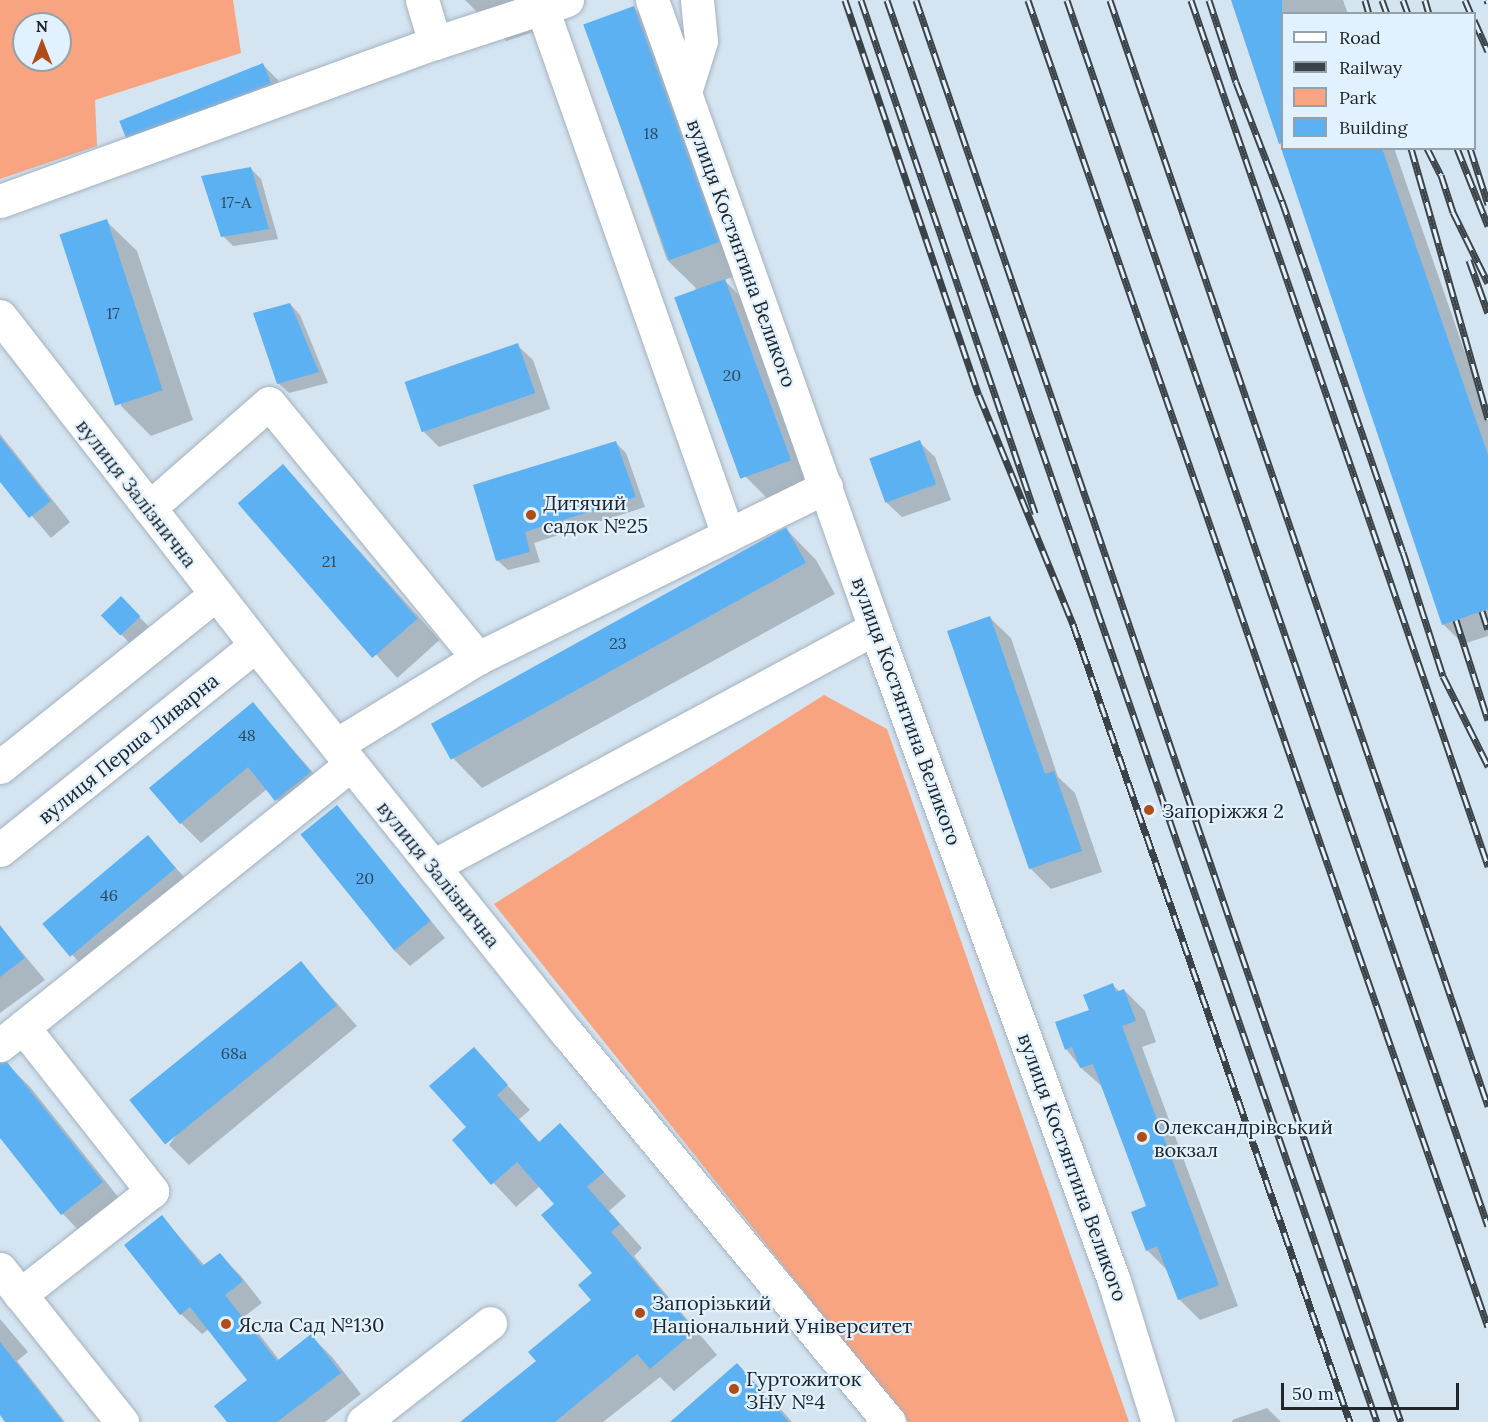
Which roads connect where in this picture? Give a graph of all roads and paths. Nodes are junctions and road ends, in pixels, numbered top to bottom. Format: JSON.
{"nodes":[{"id":1,"x":422,"y":0,"type":"edge"},
{"id":2,"x":652,"y":0,"type":"edge"},
{"id":3,"x":697,"y":0,"type":"edge"},
{"id":4,"x":555,"y":4,"type":"edge"},
{"id":5,"x":435,"y":43,"type":"junction"},
{"id":6,"x":685,"y":92,"type":"junction"},
{"id":7,"x":0,"y":201,"type":"edge"},
{"id":8,"x":0,"y":316,"type":"edge"},
{"id":9,"x":826,"y":487,"type":"junction"},
{"id":10,"x":149,"y":508,"type":"junction"},
{"id":11,"x":728,"y":535,"type":"junction"},
{"id":12,"x":216,"y":594,"type":"junction"},
{"id":13,"x":876,"y":628,"type":"junction"},
{"id":14,"x":256,"y":645,"type":"junction"},
{"id":15,"x":478,"y":658,"type":"junction"},
{"id":16,"x":343,"y":755,"type":"junction"},
{"id":17,"x":0,"y":767,"type":"edge"},
{"id":18,"x":0,"y":850,"type":"edge"},
{"id":19,"x":433,"y":866,"type":"junction"},
{"id":20,"x":11,"y":1036,"type":"edge"},
{"id":21,"x":0,"y":1269,"type":"edge"},
{"id":22,"x":20,"y":1295,"type":"junction"},
{"id":23,"x":489,"y":1323,"type":"dead end"},
{"id":24,"x":122,"y":1422,"type":"edge"},
{"id":25,"x":363,"y":1422,"type":"edge"},
{"id":26,"x":889,"y":1422,"type":"edge"},
{"id":27,"x":1158,"y":1422,"type":"edge"}],
"edges":[{"from":1,"to":5,"type":"street"},
{"from":2,"to":6,"type":"street","name":"вулиця Костянтина Великого"},
{"from":3,"to":6,"type":"street"},
{"from":4,"to":5,"type":"street"},
{"from":4,"to":11,"type":"street"},
{"from":5,"to":7,"type":"street"},
{"from":6,"to":9,"type":"street","name":"вулиця Костянтина Великого"},
{"from":8,"to":10,"type":"street","name":"вулиця Залізнична"},
{"from":9,"to":11,"type":"street"},
{"from":9,"to":13,"type":"street","name":"вулиця Костянтина Великого"},
{"from":10,"to":12,"type":"street","name":"вулиця Залізнична"},
{"from":10,"to":15,"type":"street"},
{"from":11,"to":15,"type":"street"},
{"from":12,"to":14,"type":"street","name":"вулиця Залізнична"},
{"from":12,"to":17,"type":"street"},
{"from":13,"to":19,"type":"street"},
{"from":13,"to":27,"type":"street","name":"вулиця Костянтина Великого"},
{"from":14,"to":16,"type":"street","name":"вулиця Залізнична"},
{"from":14,"to":18,"type":"street","name":"вулиця Перша Ливарна"},
{"from":15,"to":16,"type":"street"},
{"from":16,"to":19,"type":"street","name":"вулиця Залізнична"},
{"from":16,"to":20,"type":"street"},
{"from":19,"to":26,"type":"street","name":"вулиця Залізнична"},
{"from":20,"to":22,"type":"street"},
{"from":21,"to":22,"type":"street"},
{"from":22,"to":24,"type":"street"},
{"from":23,"to":25,"type":"street"}]}
